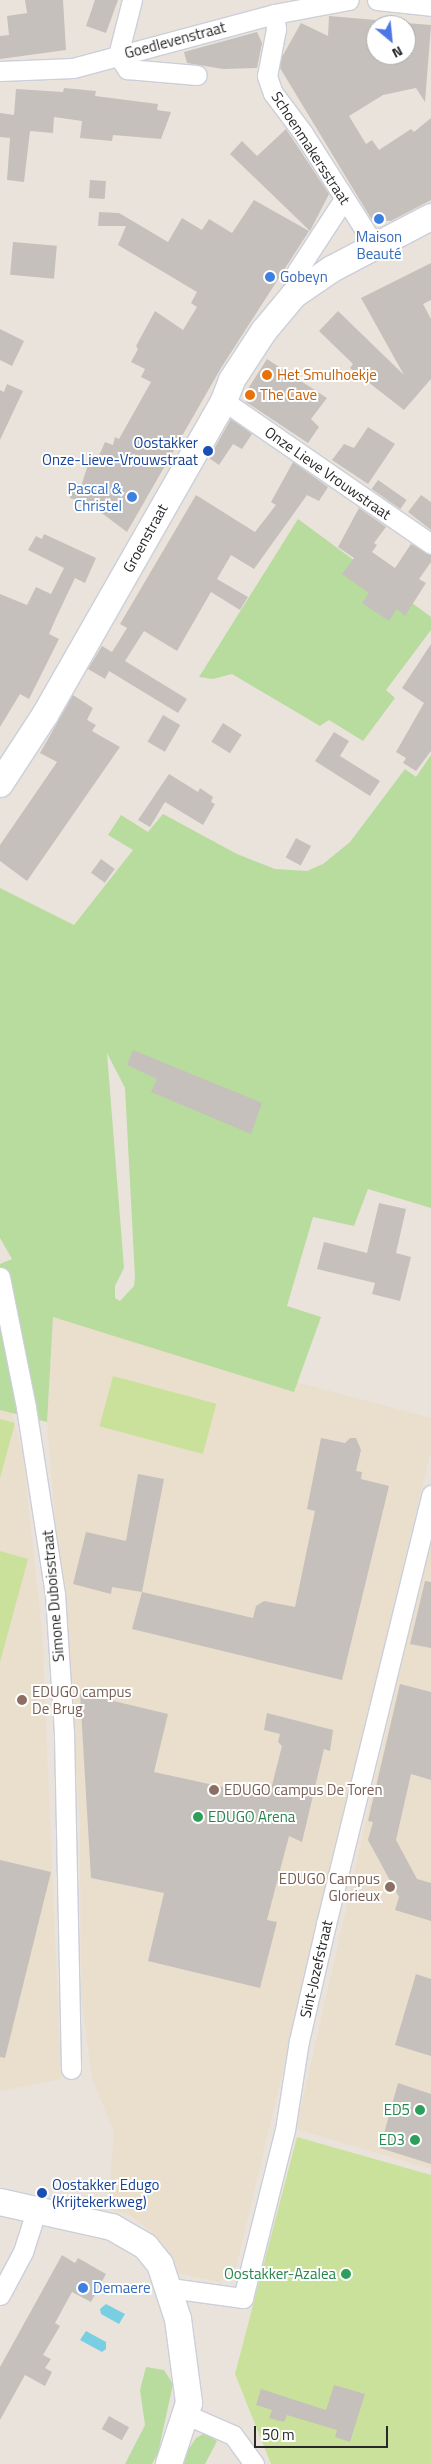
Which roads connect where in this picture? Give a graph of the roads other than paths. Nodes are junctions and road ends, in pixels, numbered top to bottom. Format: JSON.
{"nodes":[{"id":1,"x":132,"y":0,"type":"edge"},
{"id":2,"x":349,"y":0,"type":"edge"},
{"id":3,"x":382,"y":0,"type":"edge"},
{"id":4,"x":431,"y":6,"type":"edge"},
{"id":5,"x":274,"y":14,"type":"junction"},
{"id":6,"x":118,"y":55,"type":"junction"},
{"id":7,"x":0,"y":71,"type":"edge"},
{"id":8,"x":197,"y":75,"type":"dead end"},
{"id":9,"x":344,"y":199,"type":"junction"},
{"id":10,"x":431,"y":217,"type":"edge"},
{"id":11,"x":376,"y":246,"type":"junction"},
{"id":12,"x":294,"y":295,"type":"junction"},
{"id":13,"x":224,"y":401,"type":"junction"},
{"id":14,"x":431,"y":544,"type":"edge"},
{"id":15,"x":0,"y":784,"type":"edge"},
{"id":16,"x":0,"y":1276,"type":"edge"},
{"id":17,"x":431,"y":1495,"type":"edge"},
{"id":18,"x":71,"y":2069,"type":"dead end"},
{"id":19,"x":0,"y":2202,"type":"edge"},
{"id":20,"x":37,"y":2208,"type":"junction"},
{"id":21,"x":170,"y":2288,"type":"junction"},
{"id":22,"x":0,"y":2295,"type":"edge"},
{"id":23,"x":187,"y":2415,"type":"junction"},
{"id":24,"x":168,"y":2464,"type":"edge"},
{"id":25,"x":254,"y":2464,"type":"edge"}],
"edges":[{"from":1,"to":6,"type":"street"},
{"from":2,"to":5,"type":"street","name":"Goedlevenstraat"},
{"from":3,"to":4,"type":"street"},
{"from":5,"to":6,"type":"street","name":"Goedlevenstraat"},
{"from":5,"to":9,"type":"street","name":"Schoenmakersstraat"},
{"from":6,"to":7,"type":"street","name":"Goedlevenstraat"},
{"from":6,"to":8,"type":"street"},
{"from":9,"to":11,"type":"street","name":"Schoenmakersstraat"},
{"from":9,"to":12,"type":"street","name":"Groenstraat"},
{"from":10,"to":11,"type":"street","name":"Groenstraat"},
{"from":11,"to":12,"type":"street","name":"Groenstraat"},
{"from":12,"to":13,"type":"street","name":"Groenstraat"},
{"from":13,"to":14,"type":"street","name":"Onze Lieve Vrouwstraat"},
{"from":13,"to":15,"type":"street","name":"Groenstraat"},
{"from":16,"to":18,"type":"street","name":"Simone Duboisstraat"},
{"from":17,"to":21,"type":"street","name":"Sint-Jozefstraat"},
{"from":19,"to":20,"type":"street"},
{"from":20,"to":21,"type":"street"},
{"from":20,"to":22,"type":"street"},
{"from":21,"to":23,"type":"street"},
{"from":23,"to":24,"type":"street"},
{"from":23,"to":25,"type":"street"}]}
